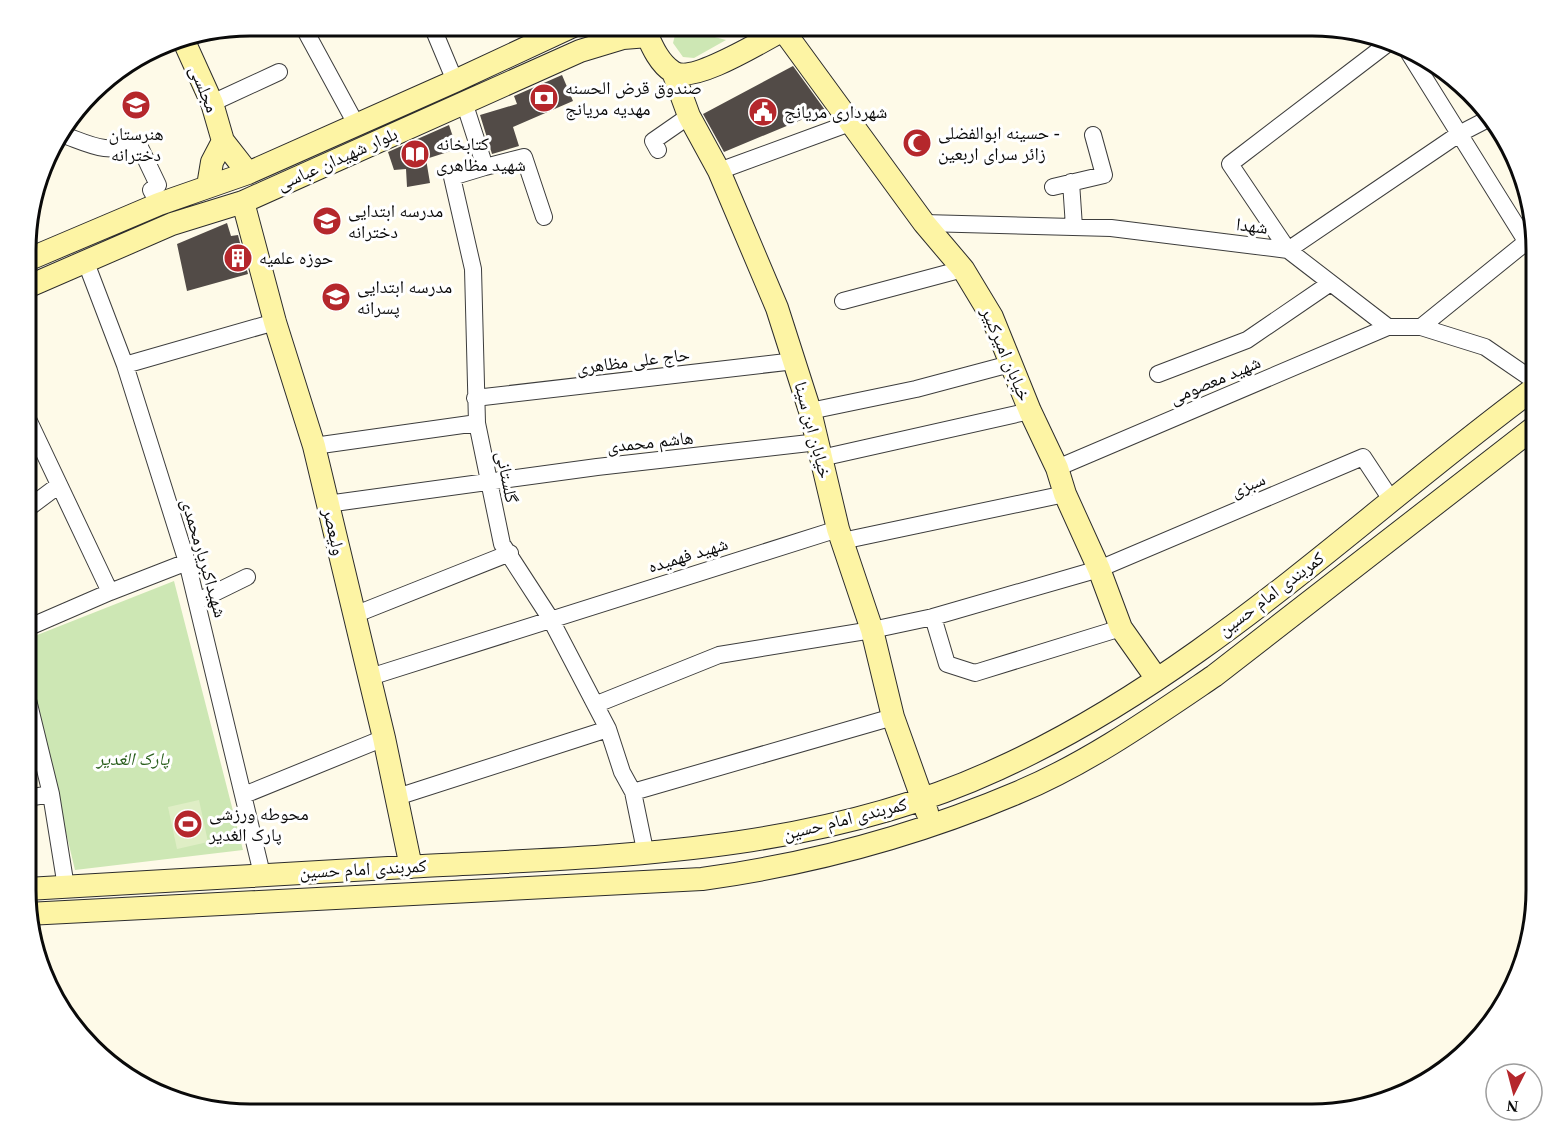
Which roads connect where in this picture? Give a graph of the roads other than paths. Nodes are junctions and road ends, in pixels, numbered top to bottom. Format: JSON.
{"nodes":[{"id":1,"x":308,"y":36,"type":"edge"},
{"id":2,"x":436,"y":36,"type":"edge"},
{"id":3,"x":556,"y":36,"type":"edge"},
{"id":4,"x":629,"y":36,"type":"edge"},
{"id":5,"x":648,"y":36,"type":"edge"},
{"id":6,"x":769,"y":36,"type":"edge"},
{"id":7,"x":790,"y":36,"type":"edge"},
{"id":8,"x":186,"y":45,"type":"edge"},
{"id":9,"x":1382,"y":48,"type":"edge"},
{"id":10,"x":1415,"y":63,"type":"edge"},
{"id":11,"x":279,"y":72,"type":"dead end"},
{"id":12,"x":673,"y":72,"type":"junction"},
{"id":13,"x":460,"y":92,"type":"junction"},
{"id":14,"x":212,"y":103,"type":"junction"},
{"id":15,"x":689,"y":116,"type":"junction"},
{"id":16,"x":1483,"y":122,"type":"edge"},
{"id":17,"x":850,"y":123,"type":"junction"},
{"id":18,"x":356,"y":124,"type":"junction"},
{"id":19,"x":1459,"y":134,"type":"junction"},
{"id":20,"x":1094,"y":135,"type":"dead end"},
{"id":21,"x":69,"y":137,"type":"edge"},
{"id":22,"x":223,"y":141,"type":"junction"},
{"id":23,"x":658,"y":150,"type":"dead end"},
{"id":24,"x":485,"y":167,"type":"junction"},
{"id":25,"x":719,"y":171,"type":"junction"},
{"id":26,"x":248,"y":172,"type":"junction"},
{"id":27,"x":1071,"y":182,"type":"junction"},
{"id":28,"x":208,"y":186,"type":"junction"},
{"id":29,"x":1053,"y":187,"type":"dead end"},
{"id":30,"x":243,"y":202,"type":"junction"},
{"id":31,"x":159,"y":204,"type":"junction"},
{"id":32,"x":544,"y":217,"type":"dead end"},
{"id":33,"x":924,"y":223,"type":"junction"},
{"id":34,"x":1074,"y":227,"type":"junction"},
{"id":35,"x":1525,"y":228,"type":"edge"},
{"id":36,"x":1526,"y":241,"type":"edge"},
{"id":37,"x":1288,"y":250,"type":"junction"},
{"id":38,"x":36,"y":256,"type":"edge"},
{"id":39,"x":85,"y":260,"type":"junction"},
{"id":40,"x":963,"y":269,"type":"junction"},
{"id":41,"x":36,"y":283,"type":"edge"},
{"id":42,"x":1329,"y":284,"type":"junction"},
{"id":43,"x":843,"y":301,"type":"dead end"},
{"id":44,"x":275,"y":322,"type":"junction"},
{"id":45,"x":1388,"y":327,"type":"junction"},
{"id":46,"x":1421,"y":327,"type":"junction"},
{"id":47,"x":795,"y":361,"type":"junction"},
{"id":48,"x":1010,"y":364,"type":"junction"},
{"id":49,"x":125,"y":365,"type":"junction"},
{"id":50,"x":1158,"y":374,"type":"dead end"},
{"id":51,"x":1526,"y":375,"type":"edge"},
{"id":52,"x":1526,"y":395,"type":"edge"},
{"id":53,"x":475,"y":398,"type":"junction"},
{"id":54,"x":810,"y":411,"type":"junction"},
{"id":55,"x":1030,"y":411,"type":"junction"},
{"id":56,"x":477,"y":423,"type":"junction"},
{"id":57,"x":1526,"y":434,"type":"edge"},
{"id":58,"x":36,"y":436,"type":"edge"},
{"id":59,"x":314,"y":446,"type":"junction"},
{"id":60,"x":819,"y":450,"type":"junction"},
{"id":61,"x":1057,"y":468,"type":"junction"},
{"id":62,"x":488,"y":482,"type":"junction"},
{"id":63,"x":59,"y":485,"type":"junction"},
{"id":64,"x":1065,"y":494,"type":"junction"},
{"id":65,"x":1392,"y":501,"type":"junction"},
{"id":66,"x":36,"y":502,"type":"edge"},
{"id":67,"x":327,"y":504,"type":"junction"},
{"id":68,"x":840,"y":535,"type":"junction"},
{"id":69,"x":510,"y":553,"type":"junction"},
{"id":70,"x":187,"y":562,"type":"junction"},
{"id":71,"x":1099,"y":569,"type":"junction"},
{"id":72,"x":247,"y":577,"type":"dead end"},
{"id":73,"x":110,"y":592,"type":"junction"},
{"id":74,"x":198,"y":601,"type":"junction"},
{"id":75,"x":354,"y":615,"type":"junction"},
{"id":76,"x":933,"y":617,"type":"junction"},
{"id":77,"x":550,"y":618,"type":"junction"},
{"id":78,"x":36,"y":624,"type":"edge"},
{"id":79,"x":1121,"y":628,"type":"junction"},
{"id":80,"x":872,"y":630,"type":"junction"},
{"id":81,"x":370,"y":677,"type":"junction"},
{"id":82,"x":1156,"y":679,"type":"junction"},
{"id":83,"x":597,"y":705,"type":"junction"},
{"id":84,"x":893,"y":717,"type":"junction"},
{"id":85,"x":608,"y":729,"type":"junction"},
{"id":86,"x":36,"y":733,"type":"edge"},
{"id":87,"x":384,"y":738,"type":"junction"},
{"id":88,"x":633,"y":792,"type":"junction"},
{"id":89,"x":51,"y":794,"type":"junction"},
{"id":90,"x":244,"y":795,"type":"junction"},
{"id":91,"x":36,"y":796,"type":"edge"},
{"id":92,"x":397,"y":797,"type":"junction"},
{"id":93,"x":923,"y":799,"type":"junction"},
{"id":94,"x":931,"y":825,"type":"junction"},
{"id":95,"x":646,"y":855,"type":"junction"},
{"id":96,"x":411,"y":867,"type":"junction"},
{"id":97,"x":262,"y":874,"type":"junction"},
{"id":98,"x":66,"y":887,"type":"junction"},
{"id":99,"x":36,"y":889,"type":"edge"},
{"id":100,"x":37,"y":913,"type":"edge"}],
"edges":[{"from":1,"to":18,"type":"street"},
{"from":2,"to":13,"type":"street"},
{"from":3,"to":13,"type":"main road","name":"بلوار شهیدان عباسی"},
{"from":4,"to":13,"type":"main road","name":"بلوار شهیدان عباسی"},
{"from":5,"to":12,"type":"main road","name":"خیابان ابن سینا"},
{"from":6,"to":12,"type":"main road"},
{"from":7,"to":17,"type":"main road","name":"خیابان امیرکبیر"},
{"from":8,"to":14,"type":"main road","name":"مجلسی"},
{"from":9,"to":37,"type":"street"},
{"from":10,"to":19,"type":"street"},
{"from":11,"to":14,"type":"street"},
{"from":12,"to":15,"type":"main road","name":"خیابان ابن سینا"},
{"from":13,"to":18,"type":"main road","name":"بلوار شهیدان عباسی"},
{"from":13,"to":24,"type":"street"},
{"from":13,"to":30,"type":"main road","name":"بلوار شهیدان عباسی"},
{"from":14,"to":22,"type":"main road","name":"مجلسی"},
{"from":15,"to":23,"type":"street"},
{"from":15,"to":25,"type":"main road","name":"خیابان ابن سینا"},
{"from":16,"to":19,"type":"street"},
{"from":17,"to":25,"type":"street"},
{"from":17,"to":33,"type":"main road","name":"خیابان امیرکبیر"},
{"from":18,"to":26,"type":"main road","name":"بلوار شهیدان عباسی"},
{"from":19,"to":35,"type":"street"},
{"from":19,"to":37,"type":"street"},
{"from":20,"to":27,"type":"street"},
{"from":21,"to":31,"type":"street"},
{"from":22,"to":26,"type":"main road"},
{"from":22,"to":28,"type":"main road"},
{"from":24,"to":32,"type":"street"},
{"from":24,"to":53,"type":"street","name":"گلستانی"},
{"from":25,"to":47,"type":"main road","name":"خیابان ابن سینا"},
{"from":26,"to":28,"type":"main road","name":"بلوار شهیدان عباسی"},
{"from":27,"to":29,"type":"street"},
{"from":27,"to":34,"type":"street"},
{"from":28,"to":31,"type":"main road","name":"بلوار شهیدان عباسی"},
{"from":30,"to":39,"type":"main road","name":"بلوار شهیدان عباسی"},
{"from":30,"to":44,"type":"main road","name":"ولیعصر"},
{"from":31,"to":38,"type":"main road","name":"بلوار شهیدان عباسی"},
{"from":33,"to":34,"type":"street","name":"شهدا"},
{"from":33,"to":40,"type":"main road","name":"خیابان امیرکبیر"},
{"from":34,"to":37,"type":"street","name":"شهدا"},
{"from":36,"to":46,"type":"street"},
{"from":37,"to":42,"type":"street","name":"شهدا"},
{"from":39,"to":41,"type":"main road","name":"بلوار شهیدان عباسی"},
{"from":39,"to":49,"type":"street","name":"شهیداکبریارمحمدی"},
{"from":40,"to":43,"type":"street"},
{"from":40,"to":48,"type":"main road","name":"خیابان امیرکبیر"},
{"from":42,"to":45,"type":"street","name":"شهدا"},
{"from":42,"to":50,"type":"street"},
{"from":44,"to":49,"type":"street"},
{"from":44,"to":59,"type":"main road","name":"ولیعصر"},
{"from":45,"to":46,"type":"street"},
{"from":45,"to":61,"type":"street","name":"شهید معصومی"},
{"from":46,"to":51,"type":"street"},
{"from":47,"to":53,"type":"street","name":"حاج علی مظاهری"},
{"from":47,"to":54,"type":"main road","name":"خیابان ابن سینا"},
{"from":48,"to":54,"type":"street"},
{"from":48,"to":55,"type":"main road","name":"خیابان امیرکبیر"},
{"from":49,"to":70,"type":"street","name":"شهیداکبریارمحمدی"},
{"from":52,"to":65,"type":"main road","name":"کمربندی امام حسین"},
{"from":53,"to":56,"type":"street","name":"گلستانی"},
{"from":54,"to":60,"type":"main road","name":"خیابان ابن سینا"},
{"from":55,"to":60,"type":"street","name":"هاشم محمدی"},
{"from":55,"to":61,"type":"main road","name":"خیابان امیرکبیر"},
{"from":56,"to":59,"type":"street"},
{"from":56,"to":62,"type":"street","name":"گلستانی"},
{"from":57,"to":94,"type":"main road","name":"کمربندی امام حسین"},
{"from":58,"to":63,"type":"street"},
{"from":59,"to":67,"type":"main road","name":"ولیعصر"},
{"from":60,"to":62,"type":"street","name":"هاشم محمدی"},
{"from":60,"to":68,"type":"main road","name":"خیابان ابن سینا"},
{"from":61,"to":64,"type":"main road","name":"خیابان امیرکبیر"},
{"from":62,"to":67,"type":"street","name":"هاشم محمدی"},
{"from":62,"to":69,"type":"street","name":"گلستانی"},
{"from":63,"to":66,"type":"street"},
{"from":63,"to":73,"type":"street"},
{"from":64,"to":68,"type":"street","name":"شهید فهمیده"},
{"from":64,"to":71,"type":"main road","name":"خیابان امیرکبیر"},
{"from":65,"to":71,"type":"street","name":"سبزی"},
{"from":65,"to":82,"type":"main road","name":"کمربندی امام حسین"},
{"from":67,"to":75,"type":"main road","name":"ولیعصر"},
{"from":68,"to":77,"type":"street","name":"شهید فهمیده"},
{"from":68,"to":80,"type":"main road","name":"خیابان ابن سینا"},
{"from":69,"to":75,"type":"street"},
{"from":69,"to":77,"type":"street","name":"گلستانی"},
{"from":70,"to":73,"type":"street"},
{"from":70,"to":74,"type":"street","name":"شهیداکبریارمحمدی"},
{"from":71,"to":76,"type":"street"},
{"from":71,"to":79,"type":"main road","name":"خیابان امیرکبیر"},
{"from":72,"to":74,"type":"street"},
{"from":73,"to":78,"type":"street"},
{"from":74,"to":90,"type":"street","name":"شهیداکبریارمحمدی"},
{"from":75,"to":81,"type":"main road","name":"ولیعصر"},
{"from":76,"to":79,"type":"street"},
{"from":76,"to":80,"type":"street"},
{"from":77,"to":81,"type":"street","name":"شهید فهمیده"},
{"from":77,"to":83,"type":"street","name":"گلستانی"},
{"from":79,"to":82,"type":"main road","name":"خیابان امیرکبیر"},
{"from":80,"to":83,"type":"street"},
{"from":80,"to":84,"type":"main road","name":"خیابان ابن سینا"},
{"from":81,"to":87,"type":"main road","name":"ولیعصر"},
{"from":82,"to":93,"type":"main road","name":"کمربندی امام حسین"},
{"from":83,"to":85,"type":"street","name":"گلستانی"},
{"from":84,"to":88,"type":"street"},
{"from":84,"to":93,"type":"main road","name":"خیابان ابن سینا"},
{"from":85,"to":88,"type":"street","name":"گلستانی"},
{"from":85,"to":92,"type":"street"},
{"from":86,"to":89,"type":"street"},
{"from":87,"to":90,"type":"street"},
{"from":87,"to":92,"type":"main road","name":"ولیعصر"},
{"from":88,"to":95,"type":"street","name":"گلستانی"},
{"from":89,"to":91,"type":"street"},
{"from":89,"to":98,"type":"street"},
{"from":90,"to":97,"type":"street","name":"شهیداکبریارمحمدی"},
{"from":92,"to":96,"type":"main road","name":"ولیعصر"},
{"from":93,"to":94,"type":"main road","name":"خیابان ابن سینا"},
{"from":93,"to":95,"type":"main road","name":"کمربندی امام حسین"},
{"from":94,"to":100,"type":"main road","name":"کمربندی امام حسین"},
{"from":95,"to":96,"type":"main road","name":"کمربندی امام حسین"},
{"from":96,"to":97,"type":"main road","name":"کمربندی امام حسین"},
{"from":97,"to":98,"type":"main road","name":"کمربندی امام حسین"},
{"from":98,"to":99,"type":"main road","name":"کمربندی امام حسین"}]}
